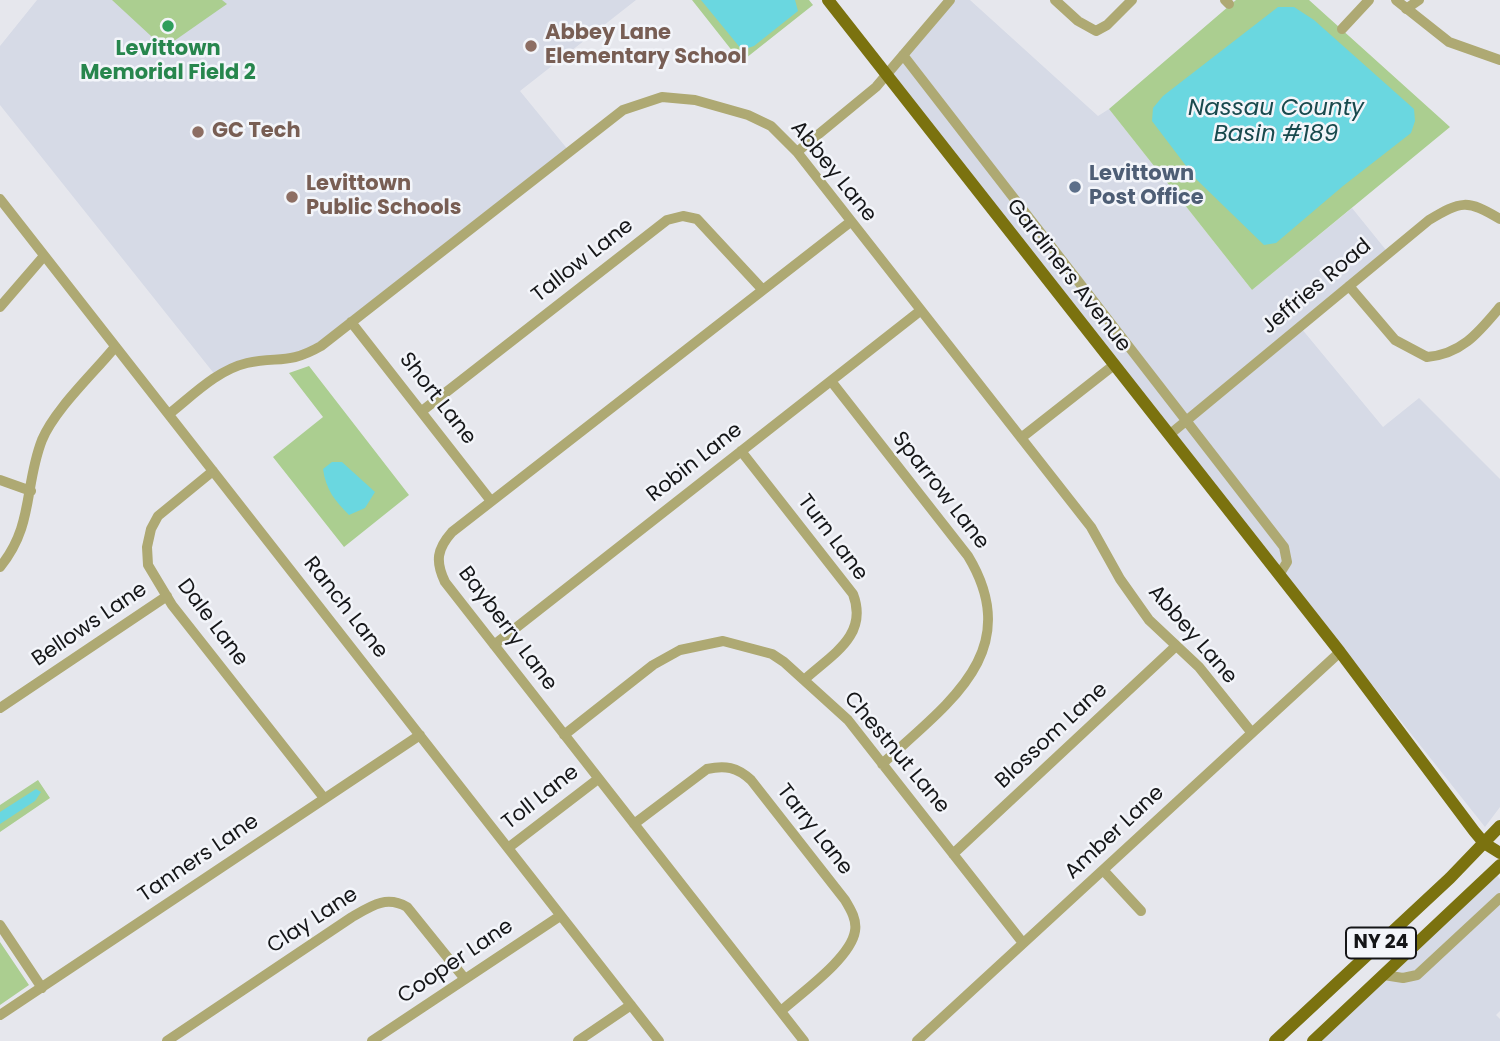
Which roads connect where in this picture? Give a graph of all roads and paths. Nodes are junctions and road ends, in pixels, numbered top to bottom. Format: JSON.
{"nodes":[{"id":1,"x":828,"y":0,"type":"edge"},
{"id":2,"x":950,"y":0,"type":"edge"},
{"id":3,"x":1055,"y":0,"type":"edge"},
{"id":4,"x":1132,"y":0,"type":"edge"},
{"id":5,"x":1369,"y":0,"type":"edge"},
{"id":6,"x":1396,"y":0,"type":"edge"},
{"id":7,"x":1419,"y":0,"type":"edge"},
{"id":8,"x":1406,"y":9,"type":"junction"},
{"id":9,"x":1342,"y":29,"type":"dead end"},
{"id":10,"x":903,"y":55,"type":"junction"},
{"id":11,"x":1500,"y":60,"type":"edge"},
{"id":12,"x":886,"y":74,"type":"junction"},
{"id":13,"x":797,"y":152,"type":"junction"},
{"id":14,"x":0,"y":199,"type":"edge"},
{"id":15,"x":1500,"y":219,"type":"edge"},
{"id":16,"x":849,"y":223,"type":"junction"},
{"id":17,"x":44,"y":256,"type":"junction"},
{"id":18,"x":1349,"y":286,"type":"junction"},
{"id":19,"x":762,"y":289,"type":"junction"},
{"id":20,"x":0,"y":307,"type":"edge"},
{"id":21,"x":1500,"y":307,"type":"edge"},
{"id":22,"x":920,"y":311,"type":"junction"},
{"id":23,"x":351,"y":322,"type":"junction"},
{"id":24,"x":116,"y":347,"type":"junction"},
{"id":25,"x":1114,"y":365,"type":"junction"},
{"id":26,"x":831,"y":381,"type":"junction"},
{"id":27,"x":422,"y":411,"type":"junction"},
{"id":28,"x":169,"y":414,"type":"junction"},
{"id":29,"x":1187,"y":421,"type":"junction"},
{"id":30,"x":1169,"y":435,"type":"junction"},
{"id":31,"x":1021,"y":438,"type":"junction"},
{"id":32,"x":741,"y":451,"type":"junction"},
{"id":33,"x":213,"y":471,"type":"junction"},
{"id":34,"x":0,"y":480,"type":"edge"},
{"id":35,"x":30,"y":491,"type":"junction"},
{"id":36,"x":491,"y":501,"type":"junction"},
{"id":37,"x":0,"y":567,"type":"edge"},
{"id":38,"x":1279,"y":575,"type":"junction"},
{"id":39,"x":167,"y":596,"type":"junction"},
{"id":40,"x":494,"y":645,"type":"junction"},
{"id":41,"x":1176,"y":646,"type":"junction"},
{"id":42,"x":1339,"y":652,"type":"junction"},
{"id":43,"x":804,"y":680,"type":"junction"},
{"id":44,"x":0,"y":708,"type":"edge"},
{"id":45,"x":1252,"y":733,"type":"junction"},
{"id":46,"x":419,"y":735,"type":"junction"},
{"id":47,"x":564,"y":735,"type":"junction"},
{"id":48,"x":882,"y":764,"type":"junction"},
{"id":49,"x":598,"y":779,"type":"junction"},
{"id":50,"x":324,"y":799,"type":"junction"},
{"id":51,"x":634,"y":824,"type":"junction"},
{"id":52,"x":1500,"y":826,"type":"edge"},
{"id":53,"x":1484,"y":843,"type":"junction"},
{"id":54,"x":508,"y":848,"type":"junction"},
{"id":55,"x":953,"y":853,"type":"junction"},
{"id":56,"x":1500,"y":853,"type":"edge"},
{"id":57,"x":1103,"y":870,"type":"junction"},
{"id":58,"x":1498,"y":870,"type":"edge"},
{"id":59,"x":1500,"y":898,"type":"edge"},
{"id":60,"x":1141,"y":911,"type":"dead end"},
{"id":61,"x":560,"y":916,"type":"junction"},
{"id":62,"x":0,"y":925,"type":"edge"},
{"id":63,"x":1023,"y":943,"type":"junction"},
{"id":64,"x":1384,"y":975,"type":"junction"},
{"id":65,"x":465,"y":979,"type":"junction"},
{"id":66,"x":42,"y":988,"type":"junction"},
{"id":67,"x":631,"y":1005,"type":"junction"},
{"id":68,"x":781,"y":1012,"type":"junction"},
{"id":69,"x":0,"y":1016,"type":"edge"},
{"id":70,"x":167,"y":1041,"type":"edge"},
{"id":71,"x":372,"y":1041,"type":"edge"},
{"id":72,"x":578,"y":1041,"type":"edge"},
{"id":73,"x":659,"y":1041,"type":"edge"},
{"id":74,"x":804,"y":1041,"type":"edge"},
{"id":75,"x":917,"y":1041,"type":"edge"},
{"id":76,"x":1275,"y":1041,"type":"edge"},
{"id":77,"x":1313,"y":1041,"type":"edge"}],
"edges":[{"from":1,"to":12,"type":"main road","name":"Gardiners Avenue"},
{"from":2,"to":10,"type":"street"},
{"from":3,"to":4,"type":"street"},
{"from":5,"to":9,"type":"street"},
{"from":6,"to":8,"type":"street"},
{"from":7,"to":8,"type":"street"},
{"from":8,"to":11,"type":"street"},
{"from":10,"to":12,"type":"street"},
{"from":10,"to":29,"type":"street","name":"Gardiners Avenue"},
{"from":12,"to":13,"type":"street"},
{"from":12,"to":25,"type":"main road","name":"Gardiners Avenue"},
{"from":13,"to":16,"type":"street","name":"Abbey Lane"},
{"from":13,"to":23,"type":"street","name":"Abbey Lane"},
{"from":14,"to":17,"type":"street","name":"Ranch Lane"},
{"from":15,"to":18,"type":"street","name":"Jeffries Road"},
{"from":16,"to":19,"type":"street","name":"Bayberry Lane"},
{"from":16,"to":22,"type":"street","name":"Abbey Lane"},
{"from":17,"to":20,"type":"street"},
{"from":17,"to":24,"type":"street","name":"Ranch Lane"},
{"from":18,"to":21,"type":"street"},
{"from":18,"to":29,"type":"street","name":"Jeffries Road"},
{"from":19,"to":27,"type":"street","name":"Tallow Lane"},
{"from":19,"to":36,"type":"street","name":"Bayberry Lane"},
{"from":22,"to":26,"type":"street","name":"Robin Lane"},
{"from":22,"to":31,"type":"street","name":"Abbey Lane"},
{"from":23,"to":27,"type":"street","name":"Short Lane"},
{"from":23,"to":28,"type":"street","name":"Abbey Lane"},
{"from":24,"to":28,"type":"street","name":"Ranch Lane"},
{"from":24,"to":35,"type":"street"},
{"from":25,"to":30,"type":"main road","name":"Gardiners Avenue"},
{"from":25,"to":31,"type":"street"},
{"from":26,"to":32,"type":"street","name":"Robin Lane"},
{"from":26,"to":48,"type":"street","name":"Sparrow Lane"},
{"from":27,"to":36,"type":"street","name":"Short Lane"},
{"from":28,"to":33,"type":"street","name":"Ranch Lane"},
{"from":29,"to":30,"type":"street","name":"Jeffries Road"},
{"from":29,"to":38,"type":"street","name":"Gardiners Avenue"},
{"from":30,"to":38,"type":"main road","name":"Gardiners Avenue"},
{"from":31,"to":41,"type":"street","name":"Abbey Lane"},
{"from":32,"to":40,"type":"street","name":"Robin Lane"},
{"from":32,"to":43,"type":"street","name":"Turn Lane"},
{"from":33,"to":39,"type":"street","name":"Dale Lane"},
{"from":33,"to":46,"type":"street","name":"Ranch Lane"},
{"from":34,"to":35,"type":"street"},
{"from":35,"to":37,"type":"street"},
{"from":36,"to":40,"type":"street","name":"Bayberry Lane"},
{"from":38,"to":42,"type":"main road","name":"Gardiners Avenue"},
{"from":39,"to":44,"type":"street","name":"Bellows Lane"},
{"from":39,"to":50,"type":"street","name":"Dale Lane"},
{"from":40,"to":47,"type":"street","name":"Bayberry Lane"},
{"from":41,"to":45,"type":"street","name":"Abbey Lane"},
{"from":41,"to":55,"type":"street","name":"Blossom Lane"},
{"from":42,"to":45,"type":"street","name":"Amber Lane"},
{"from":42,"to":53,"type":"main road","name":"Gardiners Avenue"},
{"from":43,"to":47,"type":"street","name":"Chestnut Lane"},
{"from":43,"to":48,"type":"street","name":"Chestnut Lane"},
{"from":45,"to":57,"type":"street","name":"Amber Lane"},
{"from":46,"to":50,"type":"street","name":"Tanners Lane"},
{"from":46,"to":54,"type":"street","name":"Ranch Lane"},
{"from":47,"to":49,"type":"street","name":"Bayberry Lane"},
{"from":48,"to":55,"type":"street","name":"Chestnut Lane"},
{"from":49,"to":51,"type":"street","name":"Bayberry Lane"},
{"from":49,"to":54,"type":"street","name":"Toll Lane"},
{"from":50,"to":66,"type":"street","name":"Tanners Lane"},
{"from":51,"to":68,"type":"street","name":"Bayberry Lane"},
{"from":51,"to":68,"type":"street","name":"Tarry Lane"},
{"from":52,"to":53,"type":"main road","number":"NY 24"},
{"from":53,"to":56,"type":"main road"},
{"from":53,"to":58,"type":"main road"},
{"from":53,"to":76,"type":"main road","number":"NY 24"},
{"from":54,"to":61,"type":"street","name":"Ranch Lane"},
{"from":55,"to":63,"type":"street","name":"Chestnut Lane"},
{"from":57,"to":60,"type":"street"},
{"from":57,"to":63,"type":"street","name":"Amber Lane"},
{"from":58,"to":64,"type":"main road","number":"NY 24"},
{"from":59,"to":64,"type":"street"},
{"from":61,"to":65,"type":"street","name":"Cooper Lane"},
{"from":61,"to":67,"type":"street","name":"Ranch Lane"},
{"from":62,"to":66,"type":"street"},
{"from":63,"to":75,"type":"street","name":"Amber Lane"},
{"from":64,"to":77,"type":"main road","number":"NY 24"},
{"from":65,"to":70,"type":"street","name":"Clay Lane"},
{"from":65,"to":71,"type":"street","name":"Cooper Lane"},
{"from":66,"to":69,"type":"street","name":"Tanners Lane"},
{"from":67,"to":72,"type":"street"},
{"from":67,"to":73,"type":"street","name":"Ranch Lane"},
{"from":68,"to":74,"type":"street","name":"Bayberry Lane"}]}
